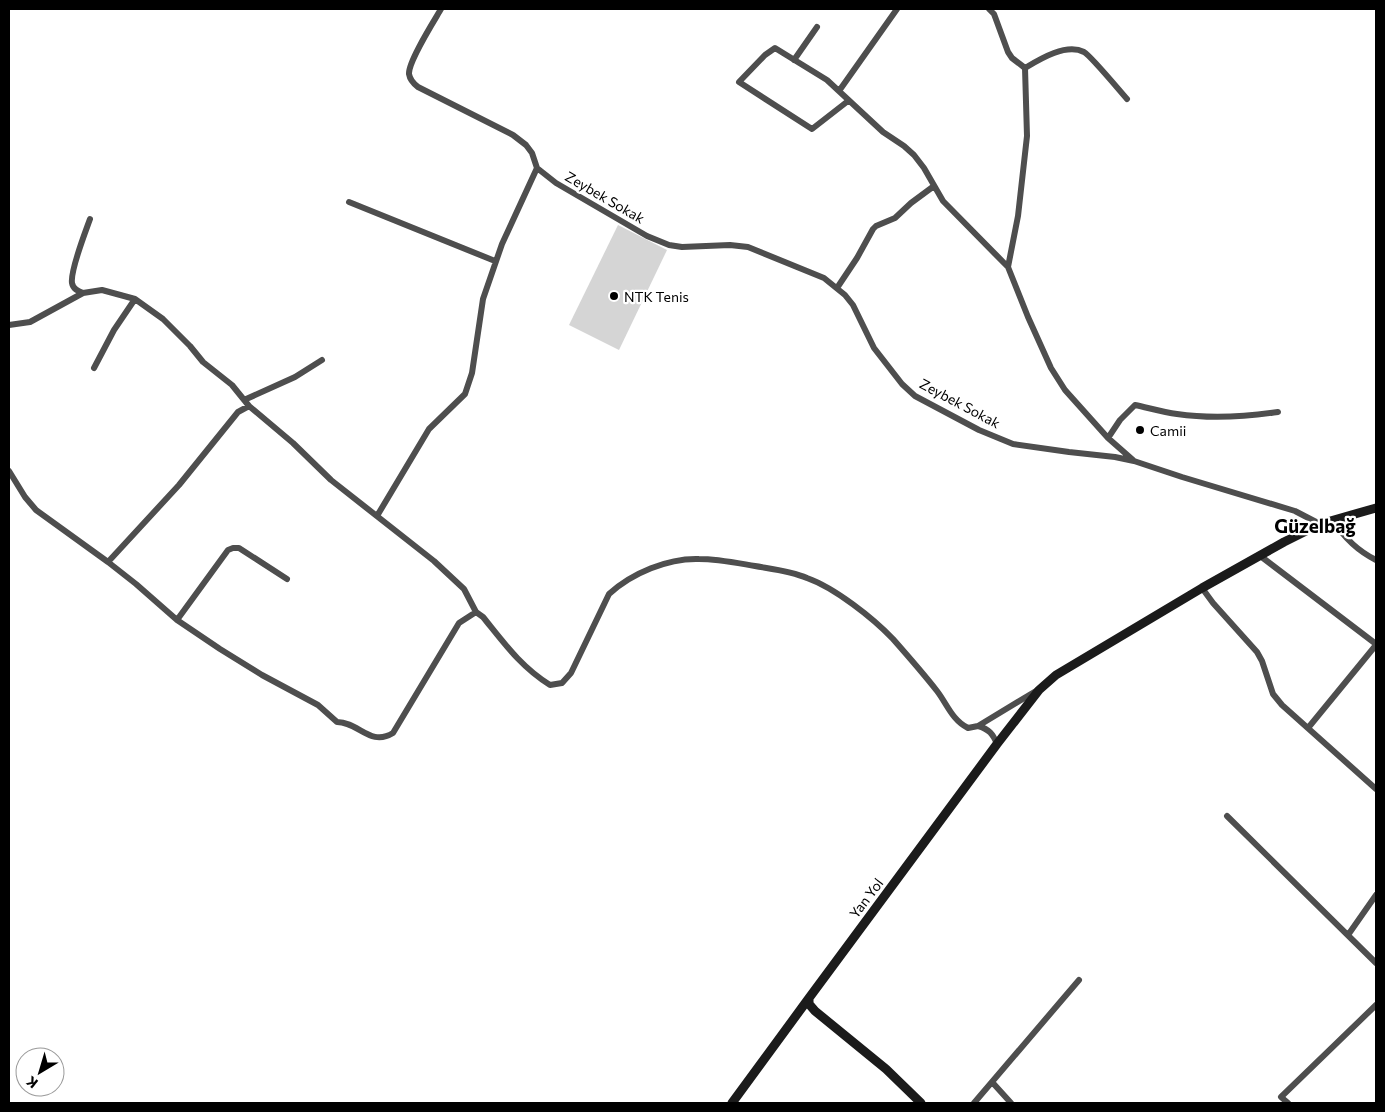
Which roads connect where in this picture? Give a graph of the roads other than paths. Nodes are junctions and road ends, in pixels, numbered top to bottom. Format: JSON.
{"nodes":[{"id":1,"x":440,"y":9,"type":"edge"},
{"id":2,"x":897,"y":9,"type":"edge"},
{"id":3,"x":989,"y":9,"type":"edge"},
{"id":4,"x":817,"y":27,"type":"dead end"},
{"id":5,"x":794,"y":60,"type":"junction"},
{"id":6,"x":1025,"y":68,"type":"junction"},
{"id":7,"x":839,"y":91,"type":"junction"},
{"id":8,"x":1127,"y":99,"type":"dead end"},
{"id":9,"x":848,"y":101,"type":"junction"},
{"id":10,"x":537,"y":168,"type":"junction"},
{"id":11,"x":934,"y":186,"type":"junction"},
{"id":12,"x":349,"y":202,"type":"dead end"},
{"id":13,"x":90,"y":219,"type":"dead end"},
{"id":14,"x":495,"y":261,"type":"junction"},
{"id":15,"x":1008,"y":268,"type":"junction"},
{"id":16,"x":837,"y":288,"type":"junction"},
{"id":17,"x":83,"y":293,"type":"junction"},
{"id":18,"x":135,"y":299,"type":"junction"},
{"id":19,"x":9,"y":325,"type":"edge"},
{"id":20,"x":322,"y":360,"type":"dead end"},
{"id":21,"x":94,"y":368,"type":"dead end"},
{"id":22,"x":244,"y":400,"type":"junction"},
{"id":23,"x":250,"y":406,"type":"junction"},
{"id":24,"x":1278,"y":412,"type":"dead end"},
{"id":25,"x":1108,"y":438,"type":"junction"},
{"id":26,"x":1134,"y":461,"type":"junction"},
{"id":27,"x":9,"y":471,"type":"edge"},
{"id":28,"x":1376,"y":508,"type":"edge"},
{"id":29,"x":377,"y":516,"type":"junction"},
{"id":30,"x":1335,"y":521,"type":"junction"},
{"id":31,"x":1320,"y":524,"type":"junction"},
{"id":32,"x":1260,"y":555,"type":"junction"},
{"id":33,"x":1376,"y":560,"type":"edge"},
{"id":34,"x":108,"y":562,"type":"junction"},
{"id":35,"x":287,"y":579,"type":"dead end"},
{"id":36,"x":1202,"y":588,"type":"junction"},
{"id":37,"x":476,"y":612,"type":"junction"},
{"id":38,"x":177,"y":620,"type":"junction"},
{"id":39,"x":1376,"y":644,"type":"edge"},
{"id":40,"x":1039,"y":690,"type":"junction"},
{"id":41,"x":978,"y":726,"type":"junction"},
{"id":42,"x":1308,"y":728,"type":"junction"},
{"id":43,"x":997,"y":744,"type":"junction"},
{"id":44,"x":1376,"y":789,"type":"edge"},
{"id":45,"x":1227,"y":816,"type":"dead end"},
{"id":46,"x":1376,"y":895,"type":"edge"},
{"id":47,"x":1348,"y":935,"type":"junction"},
{"id":48,"x":1376,"y":963,"type":"edge"},
{"id":49,"x":1079,"y":980,"type":"dead end"},
{"id":50,"x":809,"y":998,"type":"junction"},
{"id":51,"x":1376,"y":1008,"type":"edge"},
{"id":52,"x":992,"y":1082,"type":"junction"},
{"id":53,"x":732,"y":1103,"type":"edge"},
{"id":54,"x":921,"y":1103,"type":"edge"},
{"id":55,"x":974,"y":1103,"type":"edge"},
{"id":56,"x":1011,"y":1103,"type":"edge"},
{"id":57,"x":1288,"y":1103,"type":"edge"}],
"edges":[{"from":1,"to":10,"type":"street","name":"Zeybek Sokak"},
{"from":2,"to":7,"type":"street"},
{"from":3,"to":6,"type":"street"},
{"from":4,"to":5,"type":"street"},
{"from":5,"to":7,"type":"street"},
{"from":5,"to":9,"type":"street"},
{"from":6,"to":8,"type":"street"},
{"from":6,"to":15,"type":"street"},
{"from":7,"to":9,"type":"street"},
{"from":9,"to":11,"type":"street"},
{"from":10,"to":14,"type":"street"},
{"from":10,"to":16,"type":"street","name":"Zeybek Sokak"},
{"from":11,"to":15,"type":"street"},
{"from":11,"to":16,"type":"street"},
{"from":12,"to":14,"type":"street"},
{"from":13,"to":17,"type":"street"},
{"from":14,"to":29,"type":"street"},
{"from":15,"to":25,"type":"street"},
{"from":16,"to":26,"type":"street","name":"Zeybek Sokak"},
{"from":17,"to":18,"type":"street"},
{"from":17,"to":19,"type":"street"},
{"from":18,"to":21,"type":"street"},
{"from":18,"to":22,"type":"street"},
{"from":20,"to":22,"type":"street"},
{"from":22,"to":23,"type":"street"},
{"from":23,"to":29,"type":"street"},
{"from":23,"to":34,"type":"street"},
{"from":24,"to":25,"type":"street"},
{"from":25,"to":26,"type":"street"},
{"from":26,"to":31,"type":"street","name":"Zeybek Sokak"},
{"from":27,"to":34,"type":"street"},
{"from":28,"to":30,"type":"street","name":"Yan Yol"},
{"from":29,"to":37,"type":"street"},
{"from":30,"to":31,"type":"street","name":"Yan Yol"},
{"from":30,"to":33,"type":"street"},
{"from":31,"to":32,"type":"street","name":"Yan Yol"},
{"from":32,"to":36,"type":"street","name":"Yan Yol"},
{"from":32,"to":39,"type":"street"},
{"from":34,"to":38,"type":"street"},
{"from":35,"to":38,"type":"street"},
{"from":36,"to":40,"type":"street","name":"Yan Yol"},
{"from":36,"to":42,"type":"street"},
{"from":37,"to":38,"type":"street"},
{"from":37,"to":41,"type":"street"},
{"from":39,"to":42,"type":"street"},
{"from":40,"to":41,"type":"street"},
{"from":40,"to":43,"type":"street","name":"Yan Yol"},
{"from":41,"to":43,"type":"street"},
{"from":42,"to":44,"type":"street"},
{"from":43,"to":50,"type":"street","name":"Yan Yol"},
{"from":45,"to":47,"type":"street"},
{"from":46,"to":47,"type":"street"},
{"from":47,"to":48,"type":"street"},
{"from":49,"to":52,"type":"street"},
{"from":50,"to":53,"type":"street","name":"Yan Yol"},
{"from":50,"to":54,"type":"street"},
{"from":51,"to":57,"type":"street"},
{"from":52,"to":55,"type":"street"},
{"from":52,"to":56,"type":"street"}]}
